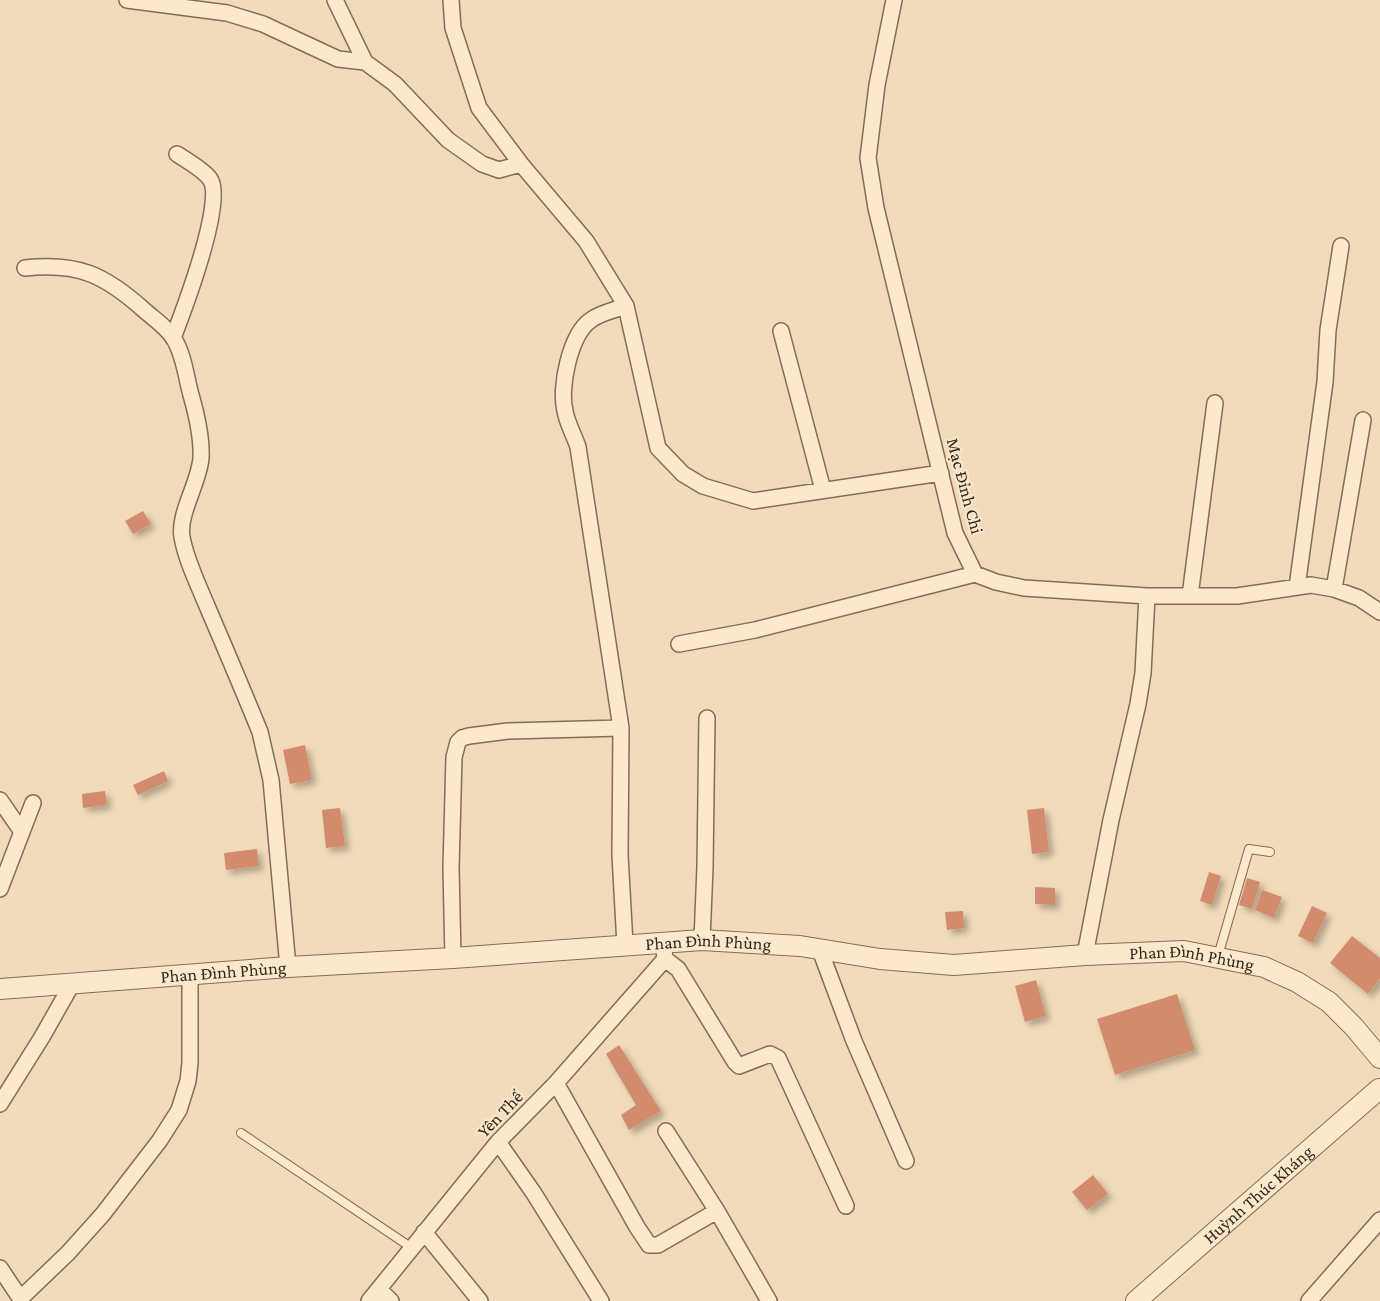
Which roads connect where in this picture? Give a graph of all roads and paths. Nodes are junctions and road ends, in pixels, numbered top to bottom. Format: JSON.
{"nodes":[{"id":1,"x":127,"y":0,"type":"edge"},
{"id":2,"x":335,"y":0,"type":"edge"},
{"id":3,"x":451,"y":0,"type":"edge"},
{"id":4,"x":894,"y":0,"type":"edge"},
{"id":5,"x":204,"y":5,"type":"edge"},
{"id":6,"x":365,"y":62,"type":"junction"},
{"id":7,"x":177,"y":154,"type":"dead end"},
{"id":8,"x":521,"y":164,"type":"junction"},
{"id":9,"x":1341,"y":246,"type":"dead end"},
{"id":10,"x":25,"y":268,"type":"dead end"},
{"id":11,"x":626,"y":306,"type":"junction"},
{"id":12,"x":781,"y":331,"type":"dead end"},
{"id":13,"x":173,"y":338,"type":"junction"},
{"id":14,"x":1215,"y":403,"type":"dead end"},
{"id":15,"x":1363,"y":420,"type":"dead end"},
{"id":16,"x":940,"y":473,"type":"junction"},
{"id":17,"x":823,"y":490,"type":"junction"},
{"id":18,"x":975,"y":574,"type":"junction"},
{"id":19,"x":1297,"y":587,"type":"junction"},
{"id":20,"x":1334,"y":588,"type":"junction"},
{"id":21,"x":1147,"y":596,"type":"junction"},
{"id":22,"x":1190,"y":596,"type":"junction"},
{"id":23,"x":1380,"y":612,"type":"edge"},
{"id":24,"x":679,"y":644,"type":"dead end"},
{"id":25,"x":707,"y":718,"type":"dead end"},
{"id":26,"x":621,"y":728,"type":"junction"},
{"id":27,"x":0,"y":800,"type":"edge"},
{"id":28,"x":33,"y":803,"type":"dead end"},
{"id":29,"x":22,"y":832,"type":"junction"},
{"id":30,"x":1270,"y":852,"type":"dead end"},
{"id":31,"x":0,"y":889,"type":"edge"},
{"id":32,"x":702,"y":940,"type":"junction"},
{"id":33,"x":626,"y":945,"type":"junction"},
{"id":34,"x":820,"y":950,"type":"junction"},
{"id":35,"x":664,"y":951,"type":"junction"},
{"id":36,"x":1085,"y":955,"type":"junction"},
{"id":37,"x":1218,"y":957,"type":"junction"},
{"id":38,"x":453,"y":958,"type":"junction"},
{"id":39,"x":288,"y":967,"type":"junction"},
{"id":40,"x":190,"y":976,"type":"junction"},
{"id":41,"x":72,"y":984,"type":"junction"},
{"id":42,"x":0,"y":989,"type":"edge"},
{"id":43,"x":1380,"y":1058,"type":"edge"},
{"id":44,"x":1380,"y":1065,"type":"edge"},
{"id":45,"x":556,"y":1083,"type":"junction"},
{"id":46,"x":1380,"y":1089,"type":"edge"},
{"id":47,"x":0,"y":1104,"type":"edge"},
{"id":48,"x":666,"y":1131,"type":"dead end"},
{"id":49,"x":242,"y":1133,"type":"dead end"},
{"id":50,"x":498,"y":1142,"type":"junction"},
{"id":51,"x":906,"y":1161,"type":"dead end"},
{"id":52,"x":846,"y":1206,"type":"dead end"},
{"id":53,"x":717,"y":1210,"type":"junction"},
{"id":54,"x":1380,"y":1220,"type":"edge"},
{"id":55,"x":424,"y":1232,"type":"junction"},
{"id":56,"x":412,"y":1248,"type":"junction"},
{"id":57,"x":0,"y":1268,"type":"edge"},
{"id":58,"x":374,"y":1295,"type":"edge"},
{"id":59,"x":1141,"y":1299,"type":"edge"},
{"id":60,"x":21,"y":1300,"type":"edge"},
{"id":61,"x":391,"y":1301,"type":"edge"},
{"id":62,"x":480,"y":1301,"type":"edge"},
{"id":63,"x":601,"y":1301,"type":"edge"},
{"id":64,"x":769,"y":1301,"type":"edge"},
{"id":65,"x":1309,"y":1301,"type":"edge"}],
"edges":[{"from":1,"to":5,"type":"street"},
{"from":2,"to":6,"type":"street"},
{"from":3,"to":8,"type":"street"},
{"from":4,"to":16,"type":"street","name":"Mạc Đỉnh Chi"},
{"from":5,"to":6,"type":"street"},
{"from":6,"to":8,"type":"street"},
{"from":7,"to":13,"type":"street"},
{"from":8,"to":11,"type":"street"},
{"from":9,"to":19,"type":"street"},
{"from":10,"to":13,"type":"street"},
{"from":11,"to":17,"type":"street"},
{"from":11,"to":26,"type":"street"},
{"from":12,"to":17,"type":"street"},
{"from":13,"to":39,"type":"street"},
{"from":14,"to":22,"type":"street"},
{"from":15,"to":20,"type":"street"},
{"from":16,"to":17,"type":"street"},
{"from":16,"to":18,"type":"street","name":"Mạc Đỉnh Chi"},
{"from":18,"to":21,"type":"street"},
{"from":18,"to":24,"type":"street"},
{"from":19,"to":20,"type":"street"},
{"from":19,"to":22,"type":"street"},
{"from":20,"to":23,"type":"street"},
{"from":21,"to":22,"type":"street"},
{"from":21,"to":36,"type":"street"},
{"from":25,"to":32,"type":"street"},
{"from":26,"to":33,"type":"street"},
{"from":26,"to":38,"type":"street"},
{"from":27,"to":29,"type":"street"},
{"from":28,"to":29,"type":"street"},
{"from":29,"to":31,"type":"street"},
{"from":30,"to":37,"type":"lane"},
{"from":32,"to":34,"type":"street","name":"Phan Đình Phùng"},
{"from":32,"to":35,"type":"street","name":"Phan Đình Phùng"},
{"from":33,"to":35,"type":"street","name":"Phan Đình Phùng"},
{"from":33,"to":38,"type":"street","name":"Phan Đình Phùng"},
{"from":34,"to":36,"type":"street","name":"Phan Đình Phùng"},
{"from":34,"to":51,"type":"street"},
{"from":35,"to":45,"type":"street","name":"Yên Thế"},
{"from":35,"to":52,"type":"street"},
{"from":36,"to":37,"type":"street","name":"Phan Đình Phùng"},
{"from":37,"to":43,"type":"street","name":"Phan Đình Phùng"},
{"from":38,"to":39,"type":"street","name":"Phan Đình Phùng"},
{"from":39,"to":40,"type":"street","name":"Phan Đình Phùng"},
{"from":40,"to":41,"type":"street","name":"Phan Đình Phùng"},
{"from":40,"to":60,"type":"street"},
{"from":41,"to":42,"type":"street","name":"Phan Đình Phùng"},
{"from":41,"to":47,"type":"street"},
{"from":44,"to":46,"type":"street"},
{"from":45,"to":50,"type":"street","name":"Yên Thế"},
{"from":45,"to":53,"type":"street"},
{"from":46,"to":59,"type":"street","name":"Huỳnh Thúc Kháng"},
{"from":48,"to":53,"type":"street"},
{"from":49,"to":56,"type":"lane"},
{"from":50,"to":55,"type":"street","name":"Yên Thế"},
{"from":50,"to":63,"type":"street"},
{"from":53,"to":64,"type":"street"},
{"from":54,"to":65,"type":"street"},
{"from":55,"to":56,"type":"street","name":"Yên Thế"},
{"from":55,"to":62,"type":"street"},
{"from":56,"to":58,"type":"street","name":"Yên Thế"},
{"from":57,"to":60,"type":"street"},
{"from":58,"to":61,"type":"street"}]}
